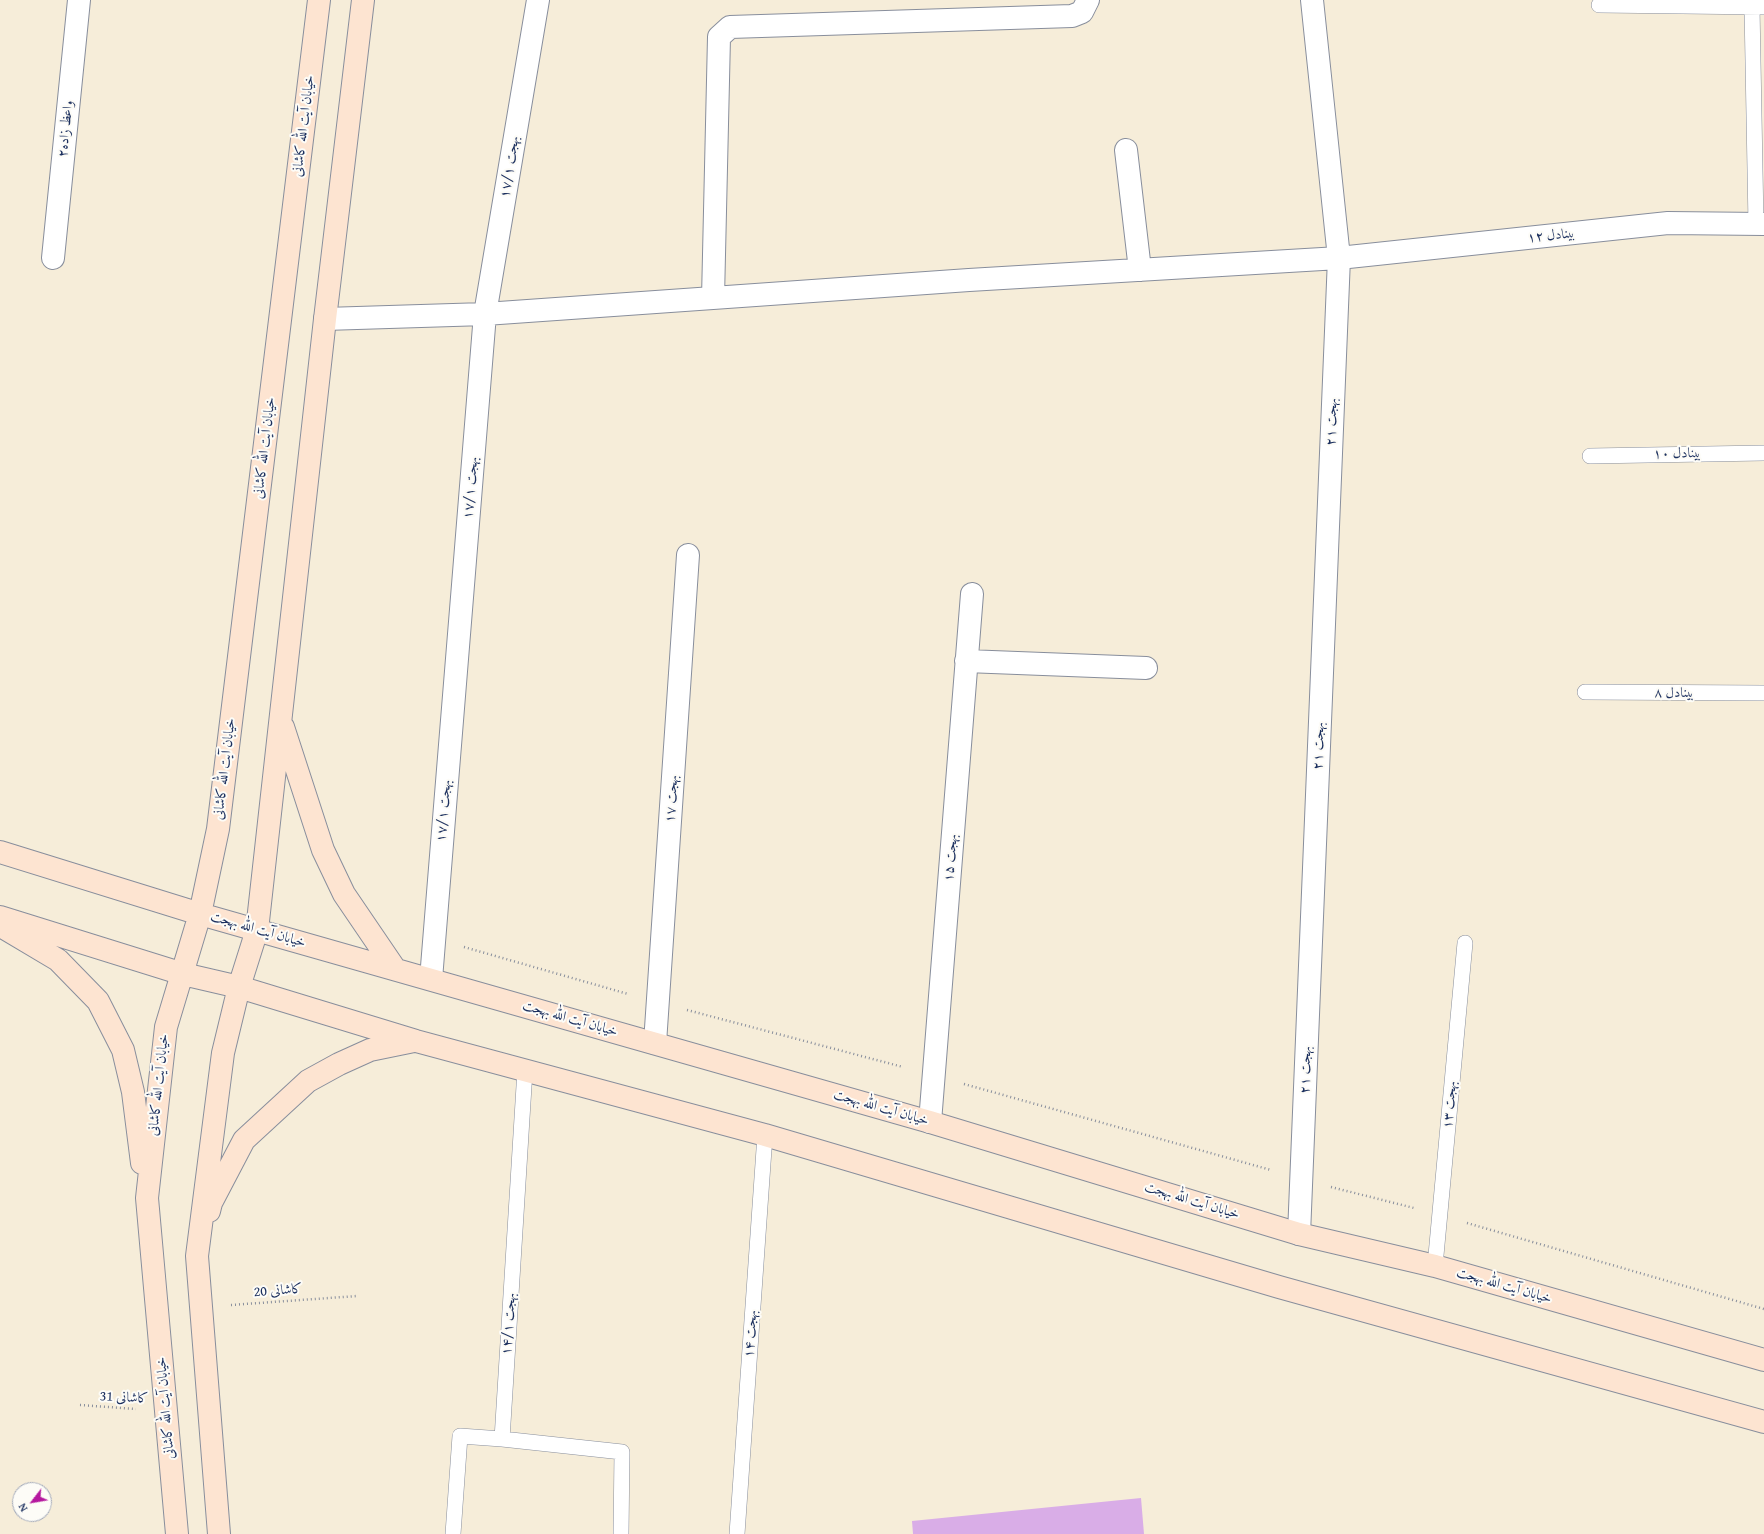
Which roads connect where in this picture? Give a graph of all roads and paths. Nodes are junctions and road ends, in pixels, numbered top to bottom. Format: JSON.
{"nodes":[{"id":1,"x":79,"y":0,"type":"edge"},
{"id":2,"x":319,"y":0,"type":"edge"},
{"id":3,"x":363,"y":0,"type":"edge"},
{"id":4,"x":538,"y":0,"type":"edge"},
{"id":5,"x":1088,"y":0,"type":"edge"},
{"id":6,"x":1312,"y":0,"type":"edge"},
{"id":7,"x":1599,"y":5,"type":"dead end"},
{"id":8,"x":1758,"y":7,"type":"edge"},
{"id":9,"x":1126,"y":150,"type":"dead end"},
{"id":10,"x":1760,"y":224,"type":"edge"},
{"id":11,"x":53,"y":258,"type":"dead end"},
{"id":12,"x":1339,"y":258,"type":"junction"},
{"id":13,"x":1140,"y":270,"type":"junction"},
{"id":14,"x":713,"y":298,"type":"junction"},
{"id":15,"x":485,"y":314,"type":"junction"},
{"id":16,"x":325,"y":319,"type":"junction"},
{"id":17,"x":1764,"y":453,"type":"edge"},
{"id":18,"x":1590,"y":456,"type":"dead end"},
{"id":19,"x":688,"y":555,"type":"dead end"},
{"id":20,"x":972,"y":594,"type":"dead end"},
{"id":21,"x":966,"y":661,"type":"junction"},
{"id":22,"x":1146,"y":668,"type":"dead end"},
{"id":23,"x":1585,"y":692,"type":"dead end"},
{"id":24,"x":1764,"y":693,"type":"edge"},
{"id":25,"x":281,"y":720,"type":"junction"},
{"id":26,"x":0,"y":852,"type":"edge"},
{"id":27,"x":200,"y":914,"type":"junction"},
{"id":28,"x":0,"y":917,"type":"edge"},
{"id":29,"x":0,"y":926,"type":"edge"},
{"id":30,"x":257,"y":930,"type":"junction"},
{"id":31,"x":434,"y":939,"type":"junction"},
{"id":32,"x":1465,"y":943,"type":"dead end"},
{"id":33,"x":394,"y":969,"type":"junction"},
{"id":34,"x":184,"y":974,"type":"junction"},
{"id":35,"x":431,"y":979,"type":"junction"},
{"id":36,"x":239,"y":986,"type":"junction"},
{"id":37,"x":658,"y":1002,"type":"junction"},
{"id":38,"x":416,"y":1041,"type":"junction"},
{"id":39,"x":656,"y":1043,"type":"junction"},
{"id":40,"x":525,"y":1070,"type":"junction"},
{"id":41,"x":934,"y":1075,"type":"junction"},
{"id":42,"x":930,"y":1122,"type":"junction"},
{"id":43,"x":765,"y":1135,"type":"junction"},
{"id":44,"x":1301,"y":1179,"type":"junction"},
{"id":45,"x":147,"y":1198,"type":"junction"},
{"id":46,"x":1440,"y":1215,"type":"junction"},
{"id":47,"x":1299,"y":1234,"type":"junction"},
{"id":48,"x":197,"y":1256,"type":"junction"},
{"id":49,"x":1435,"y":1266,"type":"junction"},
{"id":50,"x":357,"y":1296,"type":"dead end"},
{"id":51,"x":201,"y":1307,"type":"junction"},
{"id":52,"x":1764,"y":1309,"type":"edge"},
{"id":53,"x":1764,"y":1360,"type":"edge"},
{"id":54,"x":80,"y":1405,"type":"dead end"},
{"id":55,"x":167,"y":1410,"type":"junction"},
{"id":56,"x":1764,"y":1422,"type":"edge"},
{"id":57,"x":502,"y":1439,"type":"junction"},
{"id":58,"x":177,"y":1534,"type":"edge"},
{"id":59,"x":219,"y":1534,"type":"edge"},
{"id":60,"x":453,"y":1534,"type":"edge"},
{"id":61,"x":621,"y":1534,"type":"edge"},
{"id":62,"x":737,"y":1534,"type":"edge"}],
"edges":[{"from":1,"to":11,"type":"street","name":"واعظ زاده۲"},
{"from":2,"to":27,"type":"main road","name":"خیابان آیت الله کاشانی"},
{"from":3,"to":16,"type":"main road"},
{"from":4,"to":15,"type":"street","name":"بهجت ۱۷/۱"},
{"from":5,"to":14,"type":"street"},
{"from":6,"to":12,"type":"street","name":"بهجت ۲۱"},
{"from":7,"to":8,"type":"lane"},
{"from":8,"to":10,"type":"lane"},
{"from":9,"to":13,"type":"street"},
{"from":10,"to":12,"type":"street","name":"بینادل ۱۲"},
{"from":12,"to":13,"type":"street","name":"بینادل ۱۲"},
{"from":12,"to":44,"type":"street","name":"بهجت ۲۱"},
{"from":13,"to":14,"type":"street","name":"بینادل ۱۲"},
{"from":14,"to":15,"type":"street","name":"بینادل ۱۲"},
{"from":15,"to":16,"type":"street","name":"بینادل ۱۲"},
{"from":15,"to":31,"type":"street","name":"بهجت ۱۷/۱"},
{"from":16,"to":25,"type":"main road"},
{"from":17,"to":18,"type":"lane","name":"بینادل ۱۰"},
{"from":19,"to":37,"type":"street","name":"بهجت ۱۷"},
{"from":20,"to":21,"type":"street","name":"بهجت ۱۵"},
{"from":21,"to":22,"type":"street"},
{"from":21,"to":41,"type":"street","name":"بهجت ۱۵"},
{"from":23,"to":24,"type":"lane","name":"بینادل ۸"},
{"from":25,"to":30,"type":"main road"},
{"from":25,"to":33,"type":"main road"},
{"from":26,"to":27,"type":"main road","name":"خیابان آیت الله بهجت"},
{"from":27,"to":30,"type":"main road","name":"خیابان آیت الله بهجت"},
{"from":27,"to":34,"type":"main road","name":"خیابان آیت الله کاشانی"},
{"from":28,"to":34,"type":"main road"},
{"from":29,"to":45,"type":"main road"},
{"from":30,"to":33,"type":"main road","name":"خیابان آیت الله بهجت"},
{"from":30,"to":36,"type":"main road"},
{"from":31,"to":35,"type":"street","name":"بهجت ۱۷/۱"},
{"from":31,"to":37,"type":"path"},
{"from":32,"to":46,"type":"lane","name":"بهجت ۱۳"},
{"from":33,"to":35,"type":"main road","name":"خیابان آیت الله بهجت"},
{"from":34,"to":36,"type":"main road"},
{"from":34,"to":45,"type":"main road","name":"خیابان آیت الله کاشانی"},
{"from":35,"to":39,"type":"main road","name":"خیابان آیت الله بهجت"},
{"from":36,"to":38,"type":"main road"},
{"from":36,"to":48,"type":"main road"},
{"from":37,"to":39,"type":"street","name":"بهجت ۱۷"},
{"from":37,"to":41,"type":"path"},
{"from":38,"to":40,"type":"main road"},
{"from":38,"to":48,"type":"main road"},
{"from":39,"to":42,"type":"main road","name":"خیابان آیت الله بهجت"},
{"from":40,"to":43,"type":"main road"},
{"from":40,"to":57,"type":"lane","name":"بهجت ۱۴/۱"},
{"from":41,"to":42,"type":"street","name":"بهجت ۱۵"},
{"from":41,"to":44,"type":"path"},
{"from":42,"to":47,"type":"main road","name":"خیابان آیت الله بهجت"},
{"from":43,"to":56,"type":"main road"},
{"from":43,"to":62,"type":"lane","name":"بهجت ۱۴"},
{"from":44,"to":46,"type":"path"},
{"from":44,"to":47,"type":"street","name":"بهجت ۲۱"},
{"from":45,"to":55,"type":"main road","name":"خیابان آیت الله کاشانی"},
{"from":46,"to":49,"type":"lane","name":"بهجت ۱۳"},
{"from":46,"to":52,"type":"path"},
{"from":47,"to":49,"type":"main road","name":"خیابان آیت الله بهجت"},
{"from":48,"to":51,"type":"main road"},
{"from":49,"to":53,"type":"main road","name":"خیابان آیت الله بهجت"},
{"from":50,"to":51,"type":"path","name":"کاشانی 20"},
{"from":51,"to":59,"type":"main road"},
{"from":54,"to":55,"type":"path","name":"کاشانی 31"},
{"from":55,"to":58,"type":"main road","name":"خیابان آیت الله کاشانی"},
{"from":57,"to":60,"type":"lane"},
{"from":57,"to":61,"type":"lane"}]}
